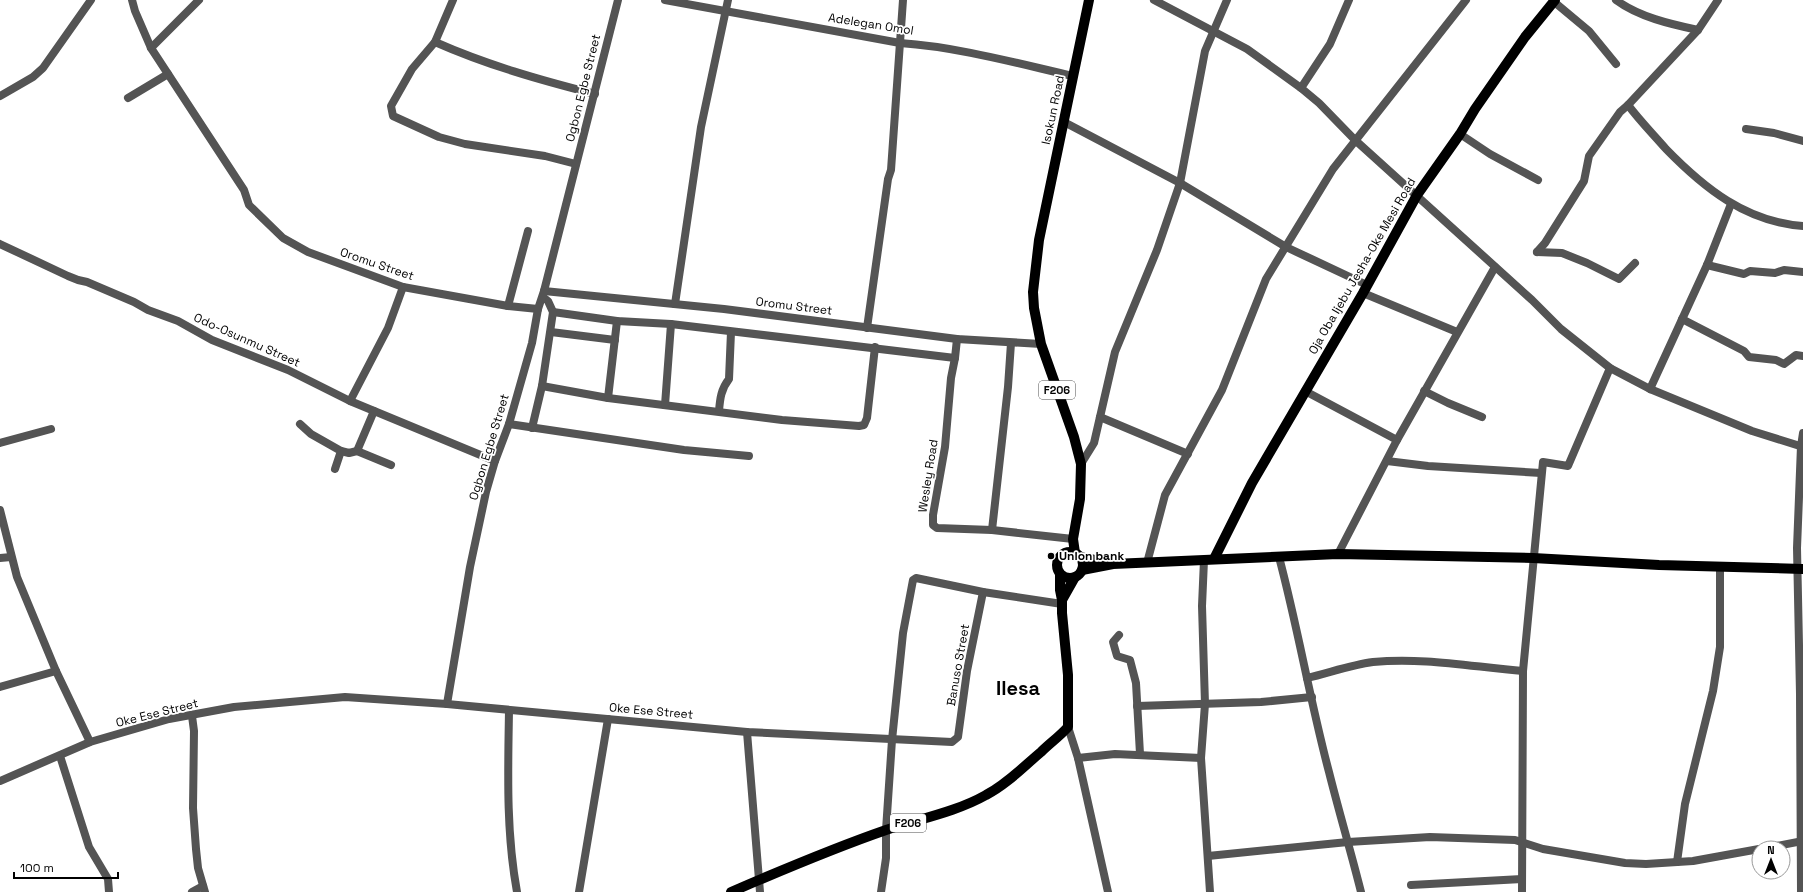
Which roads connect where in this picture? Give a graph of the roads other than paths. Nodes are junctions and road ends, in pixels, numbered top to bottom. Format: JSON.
{"nodes":[{"id":1,"x":91,"y":0,"type":"edge"},
{"id":2,"x":132,"y":0,"type":"edge"},
{"id":3,"x":199,"y":0,"type":"edge"},
{"id":4,"x":453,"y":0,"type":"edge"},
{"id":5,"x":618,"y":0,"type":"edge"},
{"id":6,"x":665,"y":0,"type":"edge"},
{"id":7,"x":728,"y":0,"type":"edge"},
{"id":8,"x":902,"y":0,"type":"edge"},
{"id":9,"x":1090,"y":0,"type":"edge"},
{"id":10,"x":1154,"y":0,"type":"edge"},
{"id":11,"x":1227,"y":0,"type":"edge"},
{"id":12,"x":1349,"y":0,"type":"edge"},
{"id":13,"x":1466,"y":0,"type":"edge"},
{"id":14,"x":1616,"y":0,"type":"edge"},
{"id":15,"x":1718,"y":0,"type":"edge"},
{"id":16,"x":1554,"y":1,"type":"edge"},
{"id":17,"x":726,"y":11,"type":"junction"},
{"id":18,"x":1213,"y":30,"type":"junction"},
{"id":19,"x":1698,"y":30,"type":"junction"},
{"id":20,"x":435,"y":42,"type":"junction"},
{"id":21,"x":900,"y":43,"type":"junction"},
{"id":22,"x":151,"y":48,"type":"junction"},
{"id":23,"x":1616,"y":64,"type":"dead end"},
{"id":24,"x":168,"y":74,"type":"junction"},
{"id":25,"x":1073,"y":76,"type":"junction"},
{"id":26,"x":1301,"y":88,"type":"junction"},
{"id":27,"x":3,"y":94,"type":"edge"},
{"id":28,"x":595,"y":94,"type":"junction"},
{"id":29,"x":128,"y":98,"type":"dead end"},
{"id":30,"x":1628,"y":105,"type":"junction"},
{"id":31,"x":1064,"y":122,"type":"junction"},
{"id":32,"x":1746,"y":129,"type":"dead end"},
{"id":33,"x":1460,"y":134,"type":"junction"},
{"id":34,"x":1356,"y":140,"type":"junction"},
{"id":35,"x":1803,"y":141,"type":"edge"},
{"id":36,"x":576,"y":164,"type":"junction"},
{"id":37,"x":1538,"y":180,"type":"dead end"},
{"id":38,"x":1180,"y":183,"type":"junction"},
{"id":39,"x":1417,"y":194,"type":"junction"},
{"id":40,"x":1731,"y":204,"type":"junction"},
{"id":41,"x":1803,"y":226,"type":"edge"},
{"id":42,"x":528,"y":231,"type":"dead end"},
{"id":43,"x":0,"y":244,"type":"edge"},
{"id":44,"x":1286,"y":247,"type":"junction"},
{"id":45,"x":1635,"y":263,"type":"dead end"},
{"id":46,"x":1707,"y":265,"type":"junction"},
{"id":47,"x":1495,"y":267,"type":"junction"},
{"id":48,"x":1803,"y":272,"type":"edge"},
{"id":49,"x":403,"y":287,"type":"junction"},
{"id":50,"x":1365,"y":289,"type":"junction"},
{"id":51,"x":544,"y":294,"type":"junction"},
{"id":52,"x":674,"y":304,"type":"junction"},
{"id":53,"x":508,"y":306,"type":"junction"},
{"id":54,"x":538,"y":309,"type":"junction"},
{"id":55,"x":553,"y":312,"type":"junction"},
{"id":56,"x":1682,"y":319,"type":"junction"},
{"id":57,"x":617,"y":321,"type":"junction"},
{"id":58,"x":671,"y":324,"type":"junction"},
{"id":59,"x":867,"y":328,"type":"junction"},
{"id":60,"x":551,"y":332,"type":"junction"},
{"id":61,"x":731,"y":332,"type":"junction"},
{"id":62,"x":1457,"y":332,"type":"junction"},
{"id":63,"x":957,"y":339,"type":"junction"},
{"id":64,"x":615,"y":340,"type":"junction"},
{"id":65,"x":1011,"y":343,"type":"junction"},
{"id":66,"x":1041,"y":344,"type":"junction"},
{"id":67,"x":876,"y":347,"type":"junction"},
{"id":68,"x":1803,"y":356,"type":"edge"},
{"id":69,"x":956,"y":358,"type":"junction"},
{"id":70,"x":1610,"y":368,"type":"junction"},
{"id":71,"x":542,"y":386,"type":"junction"},
{"id":72,"x":1650,"y":389,"type":"junction"},
{"id":73,"x":1305,"y":391,"type":"junction"},
{"id":74,"x":1424,"y":391,"type":"junction"},
{"id":75,"x":608,"y":398,"type":"junction"},
{"id":76,"x":350,"y":401,"type":"junction"},
{"id":77,"x":665,"y":405,"type":"junction"},
{"id":78,"x":374,"y":411,"type":"junction"},
{"id":79,"x":719,"y":411,"type":"junction"},
{"id":80,"x":1100,"y":417,"type":"junction"},
{"id":81,"x":1482,"y":417,"type":"dead end"},
{"id":82,"x":300,"y":424,"type":"dead end"},
{"id":83,"x":509,"y":424,"type":"junction"},
{"id":84,"x":532,"y":428,"type":"junction"},
{"id":85,"x":51,"y":429,"type":"dead end"},
{"id":86,"x":1803,"y":433,"type":"edge"},
{"id":87,"x":1397,"y":440,"type":"junction"},
{"id":88,"x":0,"y":443,"type":"edge"},
{"id":89,"x":1802,"y":446,"type":"edge"},
{"id":90,"x":341,"y":451,"type":"junction"},
{"id":91,"x":357,"y":451,"type":"junction"},
{"id":92,"x":1188,"y":454,"type":"junction"},
{"id":93,"x":749,"y":456,"type":"dead end"},
{"id":94,"x":1387,"y":460,"type":"junction"},
{"id":95,"x":495,"y":461,"type":"junction"},
{"id":96,"x":391,"y":464,"type":"dead end"},
{"id":97,"x":1081,"y":464,"type":"junction"},
{"id":98,"x":335,"y":469,"type":"dead end"},
{"id":99,"x":1541,"y":473,"type":"junction"},
{"id":100,"x":0,"y":510,"type":"edge"},
{"id":101,"x":992,"y":530,"type":"junction"},
{"id":102,"x":1073,"y":539,"type":"junction"},
{"id":103,"x":1338,"y":554,"type":"junction"},
{"id":104,"x":1062,"y":555,"type":"junction"},
{"id":105,"x":1078,"y":555,"type":"junction"},
{"id":106,"x":12,"y":557,"type":"junction"},
{"id":107,"x":1279,"y":557,"type":"junction"},
{"id":108,"x":0,"y":558,"type":"edge"},
{"id":109,"x":1533,"y":558,"type":"junction"},
{"id":110,"x":1209,"y":559,"type":"junction"},
{"id":111,"x":1147,"y":563,"type":"junction"},
{"id":112,"x":1113,"y":564,"type":"junction"},
{"id":113,"x":1720,"y":566,"type":"junction"},
{"id":114,"x":1082,"y":570,"type":"junction"},
{"id":115,"x":1800,"y":570,"type":"edge"},
{"id":116,"x":1060,"y":574,"type":"junction"},
{"id":117,"x":1075,"y":578,"type":"junction"},
{"id":118,"x":983,"y":592,"type":"junction"},
{"id":119,"x":1062,"y":602,"type":"junction"},
{"id":120,"x":1119,"y":635,"type":"dead end"},
{"id":121,"x":56,"y":671,"type":"junction"},
{"id":122,"x":1523,"y":671,"type":"junction"},
{"id":123,"x":1307,"y":678,"type":"junction"},
{"id":124,"x":0,"y":687,"type":"edge"},
{"id":125,"x":1312,"y":697,"type":"junction"},
{"id":126,"x":447,"y":704,"type":"junction"},
{"id":127,"x":1205,"y":704,"type":"junction"},
{"id":128,"x":1137,"y":706,"type":"junction"},
{"id":129,"x":509,"y":711,"type":"junction"},
{"id":130,"x":192,"y":716,"type":"junction"},
{"id":131,"x":608,"y":719,"type":"junction"},
{"id":132,"x":1068,"y":727,"type":"junction"},
{"id":133,"x":747,"y":732,"type":"junction"},
{"id":134,"x":892,"y":740,"type":"junction"},
{"id":135,"x":955,"y":741,"type":"joint"},
{"id":136,"x":90,"y":742,"type":"junction"},
{"id":137,"x":1140,"y":754,"type":"junction"},
{"id":138,"x":60,"y":756,"type":"junction"},
{"id":139,"x":1078,"y":758,"type":"junction"},
{"id":140,"x":1201,"y":758,"type":"junction"},
{"id":141,"x":0,"y":781,"type":"edge"},
{"id":142,"x":886,"y":830,"type":"junction"},
{"id":143,"x":1802,"y":841,"type":"edge"},
{"id":144,"x":1348,"y":842,"type":"junction"},
{"id":145,"x":1521,"y":843,"type":"junction"},
{"id":146,"x":1791,"y":843,"type":"edge"},
{"id":147,"x":1751,"y":850,"type":"edge"},
{"id":148,"x":1208,"y":856,"type":"junction"},
{"id":149,"x":1677,"y":862,"type":"junction"},
{"id":150,"x":760,"y":879,"type":"junction"},
{"id":151,"x":1522,"y":879,"type":"junction"},
{"id":152,"x":1411,"y":885,"type":"dead end"},
{"id":153,"x":204,"y":889,"type":"edge"},
{"id":154,"x":109,"y":892,"type":"edge"},
{"id":155,"x":192,"y":892,"type":"edge"},
{"id":156,"x":517,"y":892,"type":"edge"},
{"id":157,"x":579,"y":892,"type":"edge"},
{"id":158,"x":731,"y":892,"type":"edge"},
{"id":159,"x":760,"y":892,"type":"edge"},
{"id":160,"x":881,"y":892,"type":"edge"},
{"id":161,"x":1108,"y":892,"type":"edge"},
{"id":162,"x":1210,"y":892,"type":"edge"},
{"id":163,"x":1361,"y":892,"type":"edge"},
{"id":164,"x":1522,"y":892,"type":"edge"},
{"id":165,"x":1801,"y":892,"type":"edge"}],
"edges":[{"from":1,"to":27,"type":"street"},
{"from":2,"to":22,"type":"street"},
{"from":3,"to":22,"type":"street"},
{"from":4,"to":20,"type":"street"},
{"from":5,"to":28,"type":"street","name":"Ogbon Egbe Street"},
{"from":6,"to":17,"type":"street","name":"Adelegan Omol"},
{"from":7,"to":17,"type":"street"},
{"from":8,"to":21,"type":"street"},
{"from":9,"to":25,"type":"main road","name":"Isokun Road","number":"F206"},
{"from":10,"to":18,"type":"street"},
{"from":11,"to":18,"type":"street"},
{"from":12,"to":26,"type":"street"},
{"from":13,"to":34,"type":"street"},
{"from":14,"to":19,"type":"street"},
{"from":15,"to":19,"type":"street"},
{"from":16,"to":23,"type":"street"},
{"from":16,"to":33,"type":"main road","name":"Oja Oba Ijebu Jesha-Oke Mesi Road"},
{"from":17,"to":21,"type":"street","name":"Adelegan Omol"},
{"from":17,"to":52,"type":"street"},
{"from":18,"to":26,"type":"street"},
{"from":18,"to":38,"type":"street"},
{"from":19,"to":30,"type":"street"},
{"from":20,"to":28,"type":"street"},
{"from":20,"to":36,"type":"street"},
{"from":21,"to":25,"type":"street","name":"Adelegan Omol"},
{"from":21,"to":59,"type":"street"},
{"from":22,"to":24,"type":"street"},
{"from":24,"to":29,"type":"street"},
{"from":24,"to":49,"type":"street","name":"Oromu Street"},
{"from":25,"to":31,"type":"main road","name":"Isokun Road","number":"F206"},
{"from":26,"to":34,"type":"street"},
{"from":28,"to":36,"type":"street","name":"Ogbon Egbe Street"},
{"from":30,"to":40,"type":"street"},
{"from":30,"to":45,"type":"street"},
{"from":31,"to":38,"type":"street"},
{"from":31,"to":66,"type":"main road","name":"Isokun Road","number":"F206"},
{"from":32,"to":35,"type":"street"},
{"from":33,"to":37,"type":"street"},
{"from":33,"to":39,"type":"main road","name":"Oja Oba Ijebu Jesha-Oke Mesi Road"},
{"from":34,"to":39,"type":"street"},
{"from":34,"to":44,"type":"street"},
{"from":36,"to":51,"type":"street","name":"Ogbon Egbe Street"},
{"from":38,"to":44,"type":"street"},
{"from":38,"to":80,"type":"street"},
{"from":39,"to":47,"type":"street"},
{"from":39,"to":50,"type":"main road","name":"Oja Oba Ijebu Jesha-Oke Mesi Road"},
{"from":40,"to":41,"type":"street"},
{"from":40,"to":46,"type":"street"},
{"from":42,"to":53,"type":"street"},
{"from":43,"to":76,"type":"street","name":"Odo-Osunmu Street"},
{"from":44,"to":50,"type":"street"},
{"from":44,"to":92,"type":"street"},
{"from":46,"to":48,"type":"street"},
{"from":46,"to":56,"type":"street"},
{"from":47,"to":62,"type":"street"},
{"from":47,"to":70,"type":"street"},
{"from":49,"to":53,"type":"street","name":"Oromu Street"},
{"from":49,"to":76,"type":"street"},
{"from":50,"to":62,"type":"street"},
{"from":50,"to":73,"type":"main road","name":"Oja Oba Ijebu Jesha-Oke Mesi Road"},
{"from":51,"to":52,"type":"street","name":"Oromu Street"},
{"from":51,"to":54,"type":"street","name":"Ogbon Egbe Street"},
{"from":51,"to":55,"type":"street"},
{"from":52,"to":59,"type":"street","name":"Oromu Street"},
{"from":53,"to":54,"type":"street","name":"Oromu Street"},
{"from":54,"to":83,"type":"street","name":"Ogbon Egbe Street"},
{"from":55,"to":57,"type":"street"},
{"from":55,"to":60,"type":"street"},
{"from":56,"to":68,"type":"street"},
{"from":56,"to":72,"type":"street"},
{"from":57,"to":58,"type":"street"},
{"from":57,"to":64,"type":"street"},
{"from":58,"to":61,"type":"street"},
{"from":58,"to":77,"type":"street"},
{"from":59,"to":63,"type":"street","name":"Oromu Street"},
{"from":60,"to":64,"type":"street"},
{"from":60,"to":71,"type":"street"},
{"from":61,"to":67,"type":"street"},
{"from":61,"to":79,"type":"street"},
{"from":62,"to":74,"type":"street"},
{"from":63,"to":65,"type":"street","name":"Oromu Street"},
{"from":63,"to":69,"type":"street","name":"Wesley Road"},
{"from":64,"to":75,"type":"street"},
{"from":65,"to":66,"type":"street","name":"Oromu Street"},
{"from":65,"to":101,"type":"street"},
{"from":66,"to":97,"type":"main road","number":"F206"},
{"from":67,"to":69,"type":"street"},
{"from":67,"to":79,"type":"street"},
{"from":69,"to":101,"type":"street","name":"Wesley Road"},
{"from":70,"to":72,"type":"street"},
{"from":70,"to":99,"type":"street"},
{"from":71,"to":75,"type":"street"},
{"from":71,"to":84,"type":"street"},
{"from":72,"to":89,"type":"street"},
{"from":73,"to":87,"type":"street"},
{"from":73,"to":110,"type":"main road","name":"Oja Oba Ijebu Jesha-Oke Mesi Road"},
{"from":74,"to":81,"type":"street"},
{"from":74,"to":87,"type":"street"},
{"from":75,"to":77,"type":"street"},
{"from":76,"to":78,"type":"street","name":"Odo-Osunmu Street"},
{"from":77,"to":79,"type":"street"},
{"from":78,"to":91,"type":"street"},
{"from":78,"to":95,"type":"street","name":"Odo-Osunmu Street"},
{"from":80,"to":92,"type":"street"},
{"from":80,"to":97,"type":"street"},
{"from":82,"to":90,"type":"street"},
{"from":83,"to":84,"type":"street"},
{"from":83,"to":95,"type":"street","name":"Ogbon Egbe Street"},
{"from":84,"to":93,"type":"street"},
{"from":85,"to":88,"type":"street"},
{"from":86,"to":89,"type":"street"},
{"from":87,"to":94,"type":"street"},
{"from":89,"to":115,"type":"street"},
{"from":90,"to":91,"type":"street"},
{"from":90,"to":98,"type":"street"},
{"from":91,"to":96,"type":"street"},
{"from":92,"to":111,"type":"street"},
{"from":94,"to":99,"type":"street"},
{"from":94,"to":103,"type":"street"},
{"from":95,"to":126,"type":"street","name":"Ogbon Egbe Street"},
{"from":97,"to":102,"type":"main road","number":"F206"},
{"from":99,"to":109,"type":"street"},
{"from":100,"to":106,"type":"street"},
{"from":101,"to":102,"type":"street","name":"Wesley Road"},
{"from":102,"to":104,"type":"main road","number":"F206"},
{"from":102,"to":105,"type":"main road","number":"F206"},
{"from":103,"to":107,"type":"main road"},
{"from":103,"to":109,"type":"main road"},
{"from":104,"to":105,"type":"main road"},
{"from":104,"to":116,"type":"main road","number":"F206"},
{"from":105,"to":112,"type":"main road"},
{"from":105,"to":114,"type":"main road","number":"F206"},
{"from":106,"to":108,"type":"street"},
{"from":106,"to":121,"type":"street"},
{"from":107,"to":110,"type":"main road"},
{"from":107,"to":123,"type":"street"},
{"from":109,"to":113,"type":"main road"},
{"from":109,"to":122,"type":"street"},
{"from":110,"to":111,"type":"main road"},
{"from":110,"to":127,"type":"street"},
{"from":111,"to":112,"type":"main road"},
{"from":112,"to":114,"type":"main road"},
{"from":113,"to":115,"type":"main road"},
{"from":113,"to":149,"type":"street"},
{"from":114,"to":117,"type":"main road"},
{"from":115,"to":143,"type":"street"},
{"from":116,"to":117,"type":"main road"},
{"from":116,"to":119,"type":"main road","number":"F206"},
{"from":117,"to":119,"type":"main road"},
{"from":118,"to":119,"type":"street"},
{"from":118,"to":134,"type":"street"},
{"from":118,"to":135,"type":"street","name":"Banuso Street"},
{"from":119,"to":132,"type":"main road","number":"F206"},
{"from":120,"to":128,"type":"street"},
{"from":121,"to":124,"type":"street"},
{"from":121,"to":136,"type":"street"},
{"from":122,"to":123,"type":"street"},
{"from":122,"to":145,"type":"street"},
{"from":123,"to":125,"type":"street"},
{"from":125,"to":127,"type":"street"},
{"from":125,"to":144,"type":"street"},
{"from":126,"to":129,"type":"street","name":"Oke Ese Street"},
{"from":126,"to":130,"type":"street","name":"Oke Ese Street"},
{"from":127,"to":128,"type":"street"},
{"from":127,"to":140,"type":"street"},
{"from":128,"to":137,"type":"street"},
{"from":129,"to":131,"type":"street","name":"Oke Ese Street"},
{"from":129,"to":156,"type":"street"},
{"from":130,"to":136,"type":"street","name":"Oke Ese Street"},
{"from":130,"to":153,"type":"street"},
{"from":131,"to":133,"type":"street","name":"Oke Ese Street"},
{"from":131,"to":157,"type":"street"},
{"from":132,"to":139,"type":"street"},
{"from":132,"to":142,"type":"main road","number":"F206"},
{"from":133,"to":134,"type":"street","name":"Oke Ese Street"},
{"from":133,"to":150,"type":"street"},
{"from":134,"to":135,"type":"street","name":"Oke Ese Street"},
{"from":134,"to":142,"type":"street"},
{"from":136,"to":138,"type":"street","name":"Oke Ese Street"},
{"from":137,"to":139,"type":"street"},
{"from":137,"to":140,"type":"street"},
{"from":138,"to":141,"type":"street","name":"Oke Ese Street"},
{"from":138,"to":154,"type":"street"},
{"from":139,"to":161,"type":"street"},
{"from":140,"to":148,"type":"street"},
{"from":142,"to":150,"type":"main road","number":"F206"},
{"from":142,"to":160,"type":"street"},
{"from":143,"to":146,"type":"street"},
{"from":143,"to":165,"type":"street"},
{"from":144,"to":145,"type":"street"},
{"from":144,"to":148,"type":"street"},
{"from":144,"to":163,"type":"street"},
{"from":145,"to":149,"type":"street"},
{"from":145,"to":151,"type":"street"},
{"from":147,"to":149,"type":"street"},
{"from":148,"to":162,"type":"street"},
{"from":150,"to":158,"type":"main road","number":"F206"},
{"from":150,"to":159,"type":"street"},
{"from":151,"to":152,"type":"street"},
{"from":151,"to":164,"type":"street"},
{"from":153,"to":155,"type":"street"}]}
